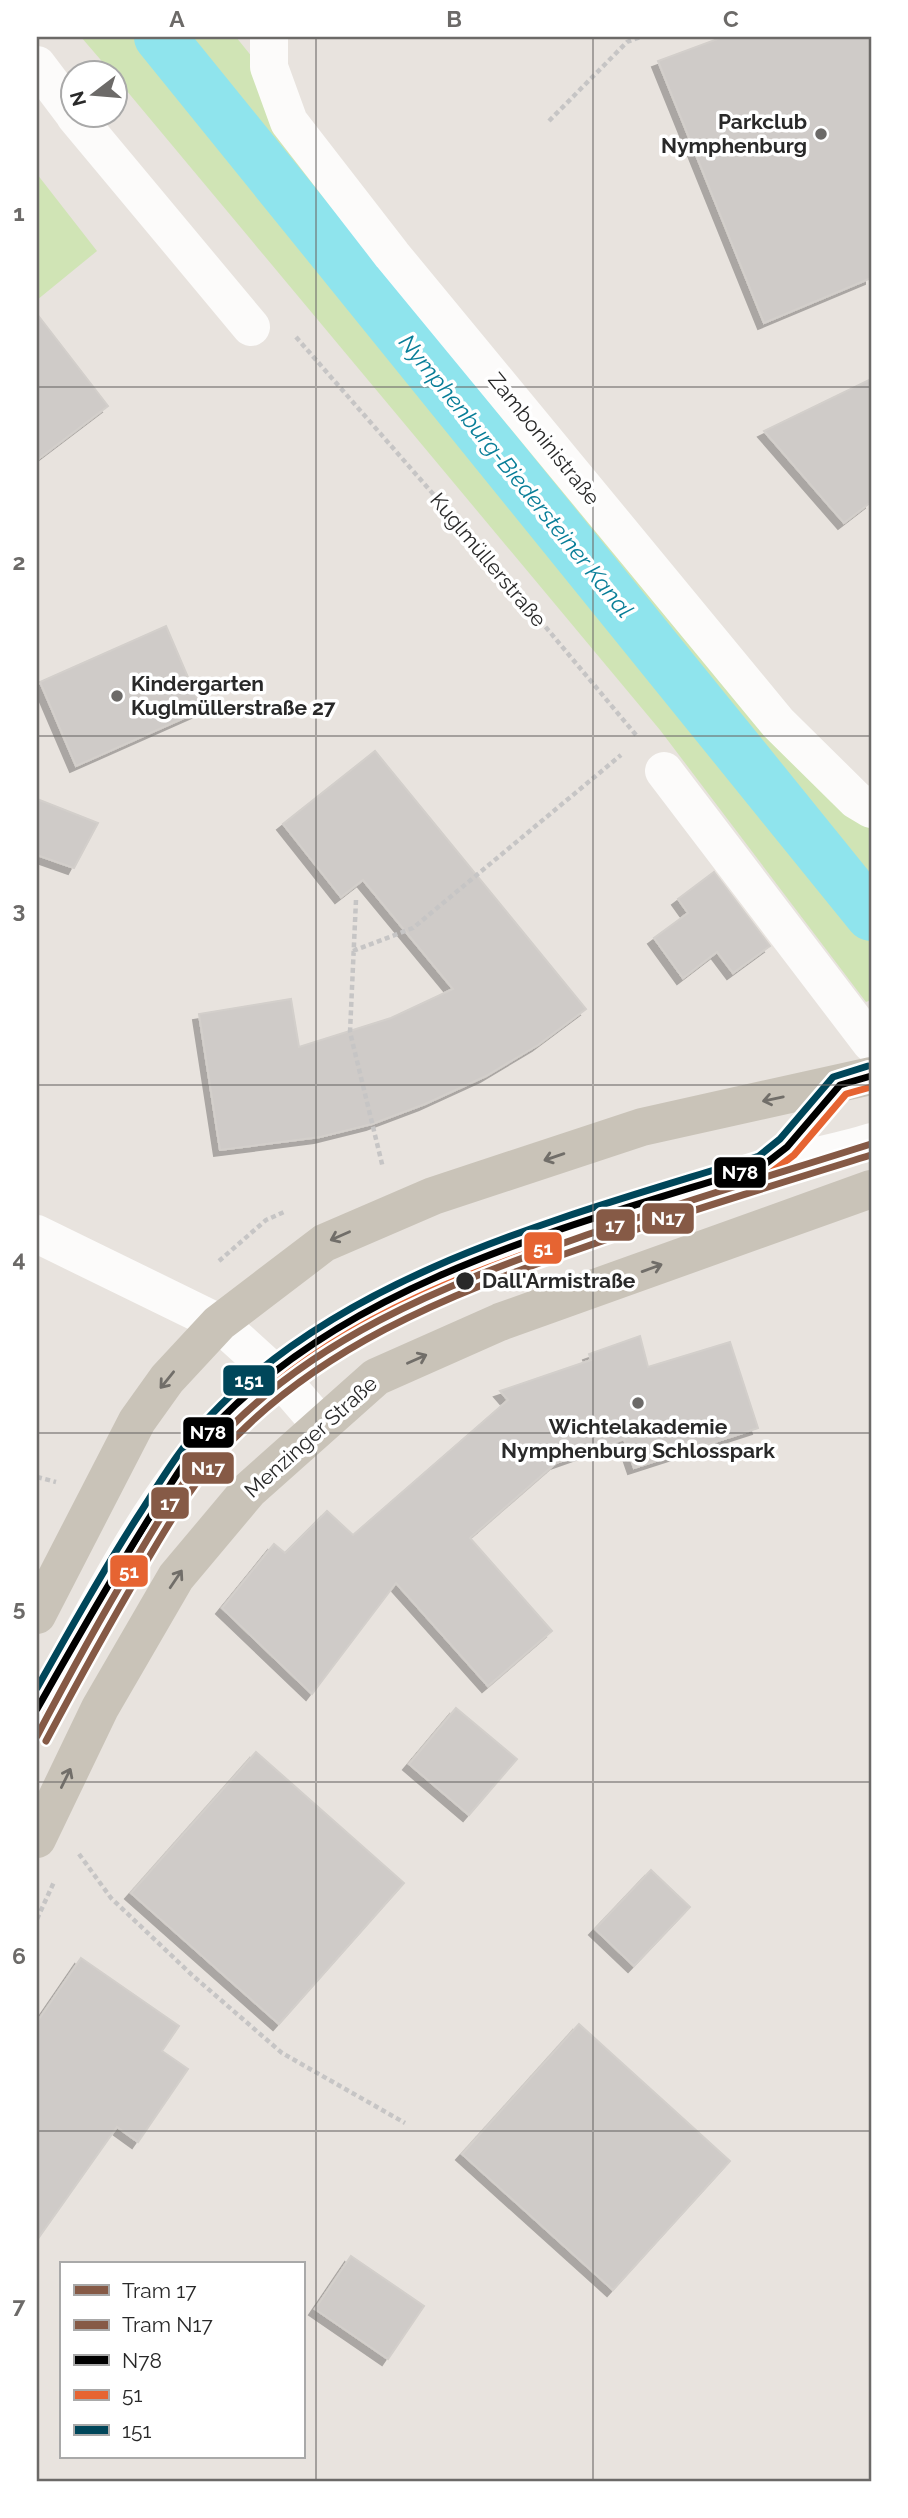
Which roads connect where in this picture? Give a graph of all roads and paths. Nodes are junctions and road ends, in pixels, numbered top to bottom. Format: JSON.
{"nodes":[{"id":1,"x":269,"y":37,"type":"edge"},
{"id":2,"x":640,"y":37,"type":"edge"},
{"id":3,"x":37,"y":65,"type":"edge"},
{"id":4,"x":60,"y":96,"type":"edge"},
{"id":5,"x":549,"y":121,"type":"dead end"},
{"id":6,"x":87,"y":130,"type":"edge"},
{"id":7,"x":251,"y":327,"type":"joint"},
{"id":8,"x":640,"y":739,"type":"junction"},
{"id":9,"x":664,"y":771,"type":"joint"},
{"id":10,"x":871,"y":809,"type":"edge"},
{"id":11,"x":356,"y":900,"type":"dead end"},
{"id":12,"x":353,"y":951,"type":"junction"},
{"id":13,"x":871,"y":1043,"type":"edge"},
{"id":14,"x":856,"y":1080,"type":"edge"},
{"id":15,"x":871,"y":1138,"type":"edge"},
{"id":16,"x":764,"y":1165,"type":"junction"},
{"id":17,"x":384,"y":1172,"type":"dead end"},
{"id":18,"x":871,"y":1189,"type":"edge"},
{"id":19,"x":37,"y":1234,"type":"edge"},
{"id":20,"x":219,"y":1323,"type":"junction"},
{"id":21,"x":274,"y":1373,"type":"junction"},
{"id":22,"x":320,"y":1424,"type":"junction"},
{"id":23,"x":37,"y":1615,"type":"edge"},
{"id":24,"x":37,"y":1709,"type":"edge"},
{"id":25,"x":54,"y":1842,"type":"edge"},
{"id":26,"x":60,"y":1869,"type":"dead end"},
{"id":27,"x":37,"y":1919,"type":"edge"},
{"id":28,"x":405,"y":2123,"type":"dead end"}],
"edges":[{"from":1,"to":10,"type":"street","name":"Zamboninistraße"},
{"from":2,"to":5,"type":"path"},
{"from":3,"to":4,"type":"street"},
{"from":6,"to":7,"type":"street"},
{"from":7,"to":8,"type":"path","name":"Kuglmüllerstraße"},
{"from":8,"to":9,"type":"path","name":"Kuglmüllerstraße"},
{"from":8,"to":12,"type":"path"},
{"from":9,"to":13,"type":"street"},
{"from":11,"to":12,"type":"path"},
{"from":12,"to":17,"type":"path"},
{"from":14,"to":16,"type":"lane"},
{"from":14,"to":20,"type":"main road","one_way":true},
{"from":15,"to":16,"type":"lane"},
{"from":16,"to":21,"type":"lane"},
{"from":22,"to":18,"type":"main road","name":"Menzinger Straße","one_way":true},
{"from":19,"to":20,"type":"street"},
{"from":20,"to":21,"type":"street"},
{"from":20,"to":23,"type":"main road","one_way":true},
{"from":21,"to":22,"type":"street"},
{"from":21,"to":24,"type":"lane"},
{"from":25,"to":22,"type":"main road","name":"Menzinger Straße","one_way":true},
{"from":25,"to":28,"type":"path"},
{"from":26,"to":27,"type":"path"}]}
